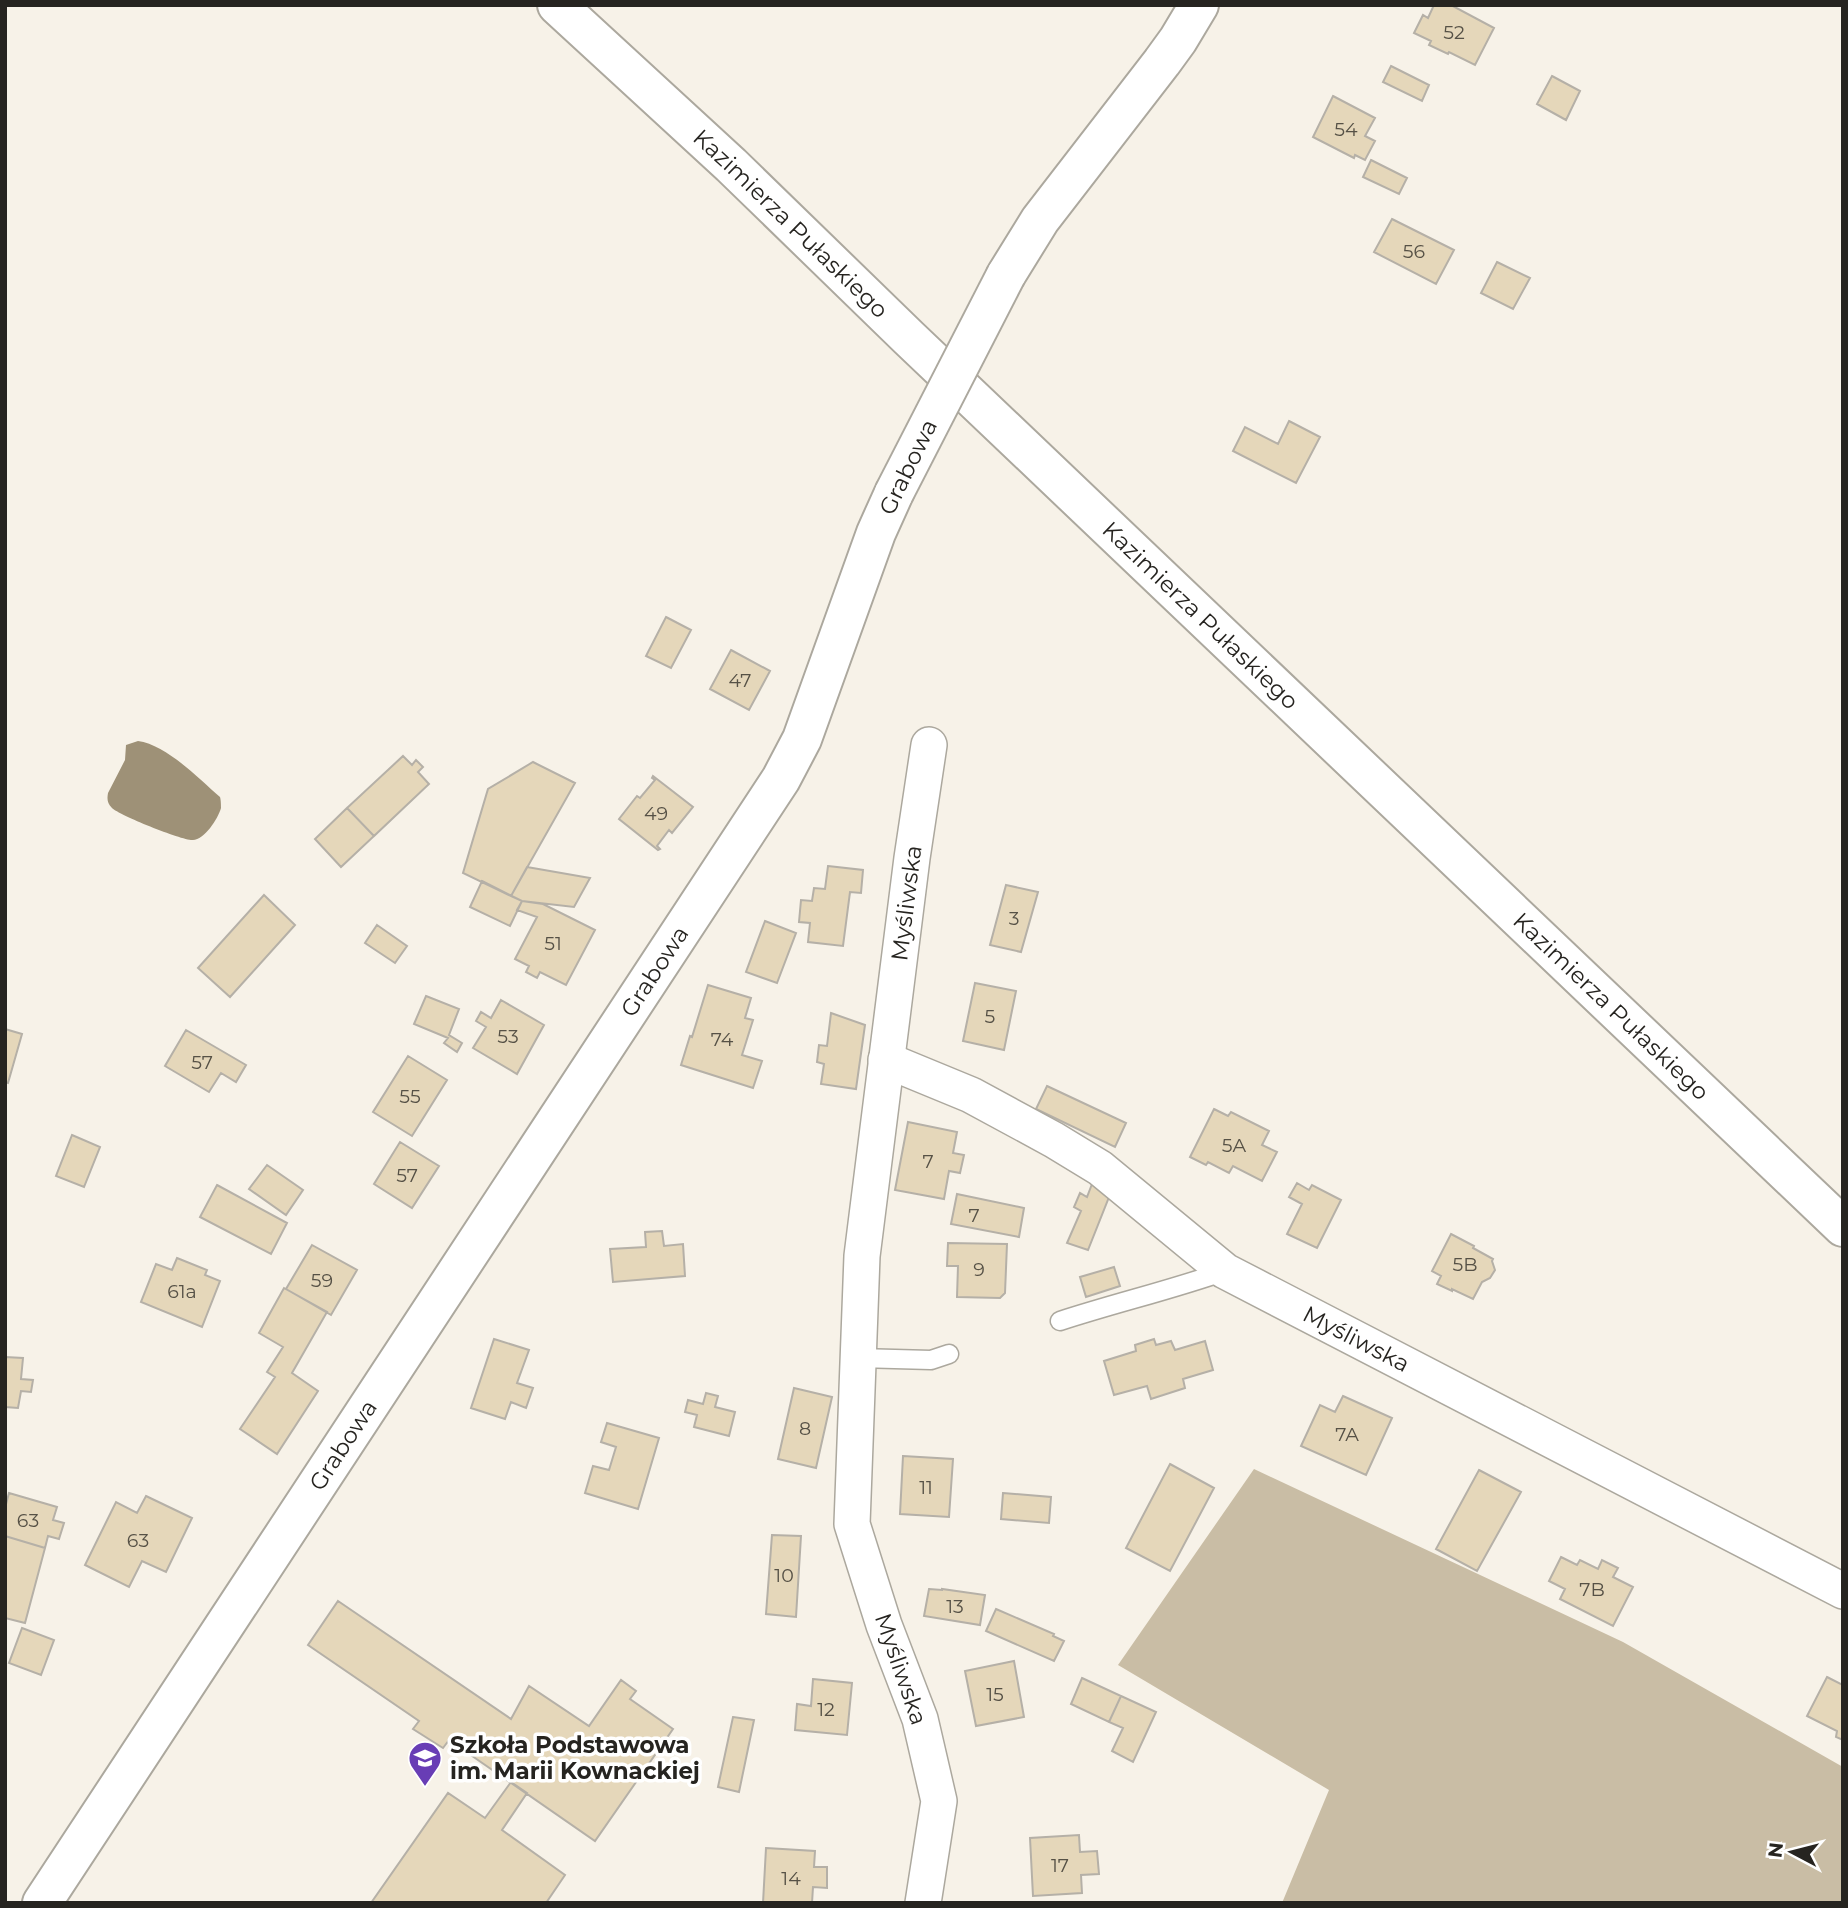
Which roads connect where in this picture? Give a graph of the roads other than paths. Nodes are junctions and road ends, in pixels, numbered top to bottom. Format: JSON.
{"nodes":[{"id":1,"x":557,"y":5,"type":"edge"},
{"id":2,"x":1199,"y":5,"type":"edge"},
{"id":3,"x":929,"y":745,"type":"dead end"},
{"id":4,"x":886,"y":1060,"type":"junction"},
{"id":5,"x":1843,"y":1227,"type":"edge"},
{"id":6,"x":1225,"y":1271,"type":"junction"},
{"id":7,"x":1060,"y":1321,"type":"dead end"},
{"id":8,"x":949,"y":1354,"type":"dead end"},
{"id":9,"x":858,"y":1358,"type":"junction"},
{"id":10,"x":1843,"y":1591,"type":"edge"},
{"id":11,"x":42,"y":1903,"type":"edge"},
{"id":12,"x":923,"y":1903,"type":"edge"}],
"edges":[{"from":1,"to":5,"type":"street","name":"Kazimierza Pułaskiego"},
{"from":2,"to":11,"type":"street","name":"Grabowa","bridge":true},
{"from":3,"to":4,"type":"street","name":"Myśliwska"},
{"from":4,"to":6,"type":"street","name":"Myśliwska"},
{"from":4,"to":9,"type":"street","name":"Myśliwska"},
{"from":6,"to":7,"type":"lane"},
{"from":6,"to":10,"type":"street","name":"Myśliwska"},
{"from":8,"to":9,"type":"lane"},
{"from":9,"to":12,"type":"street","name":"Myśliwska"}]}
